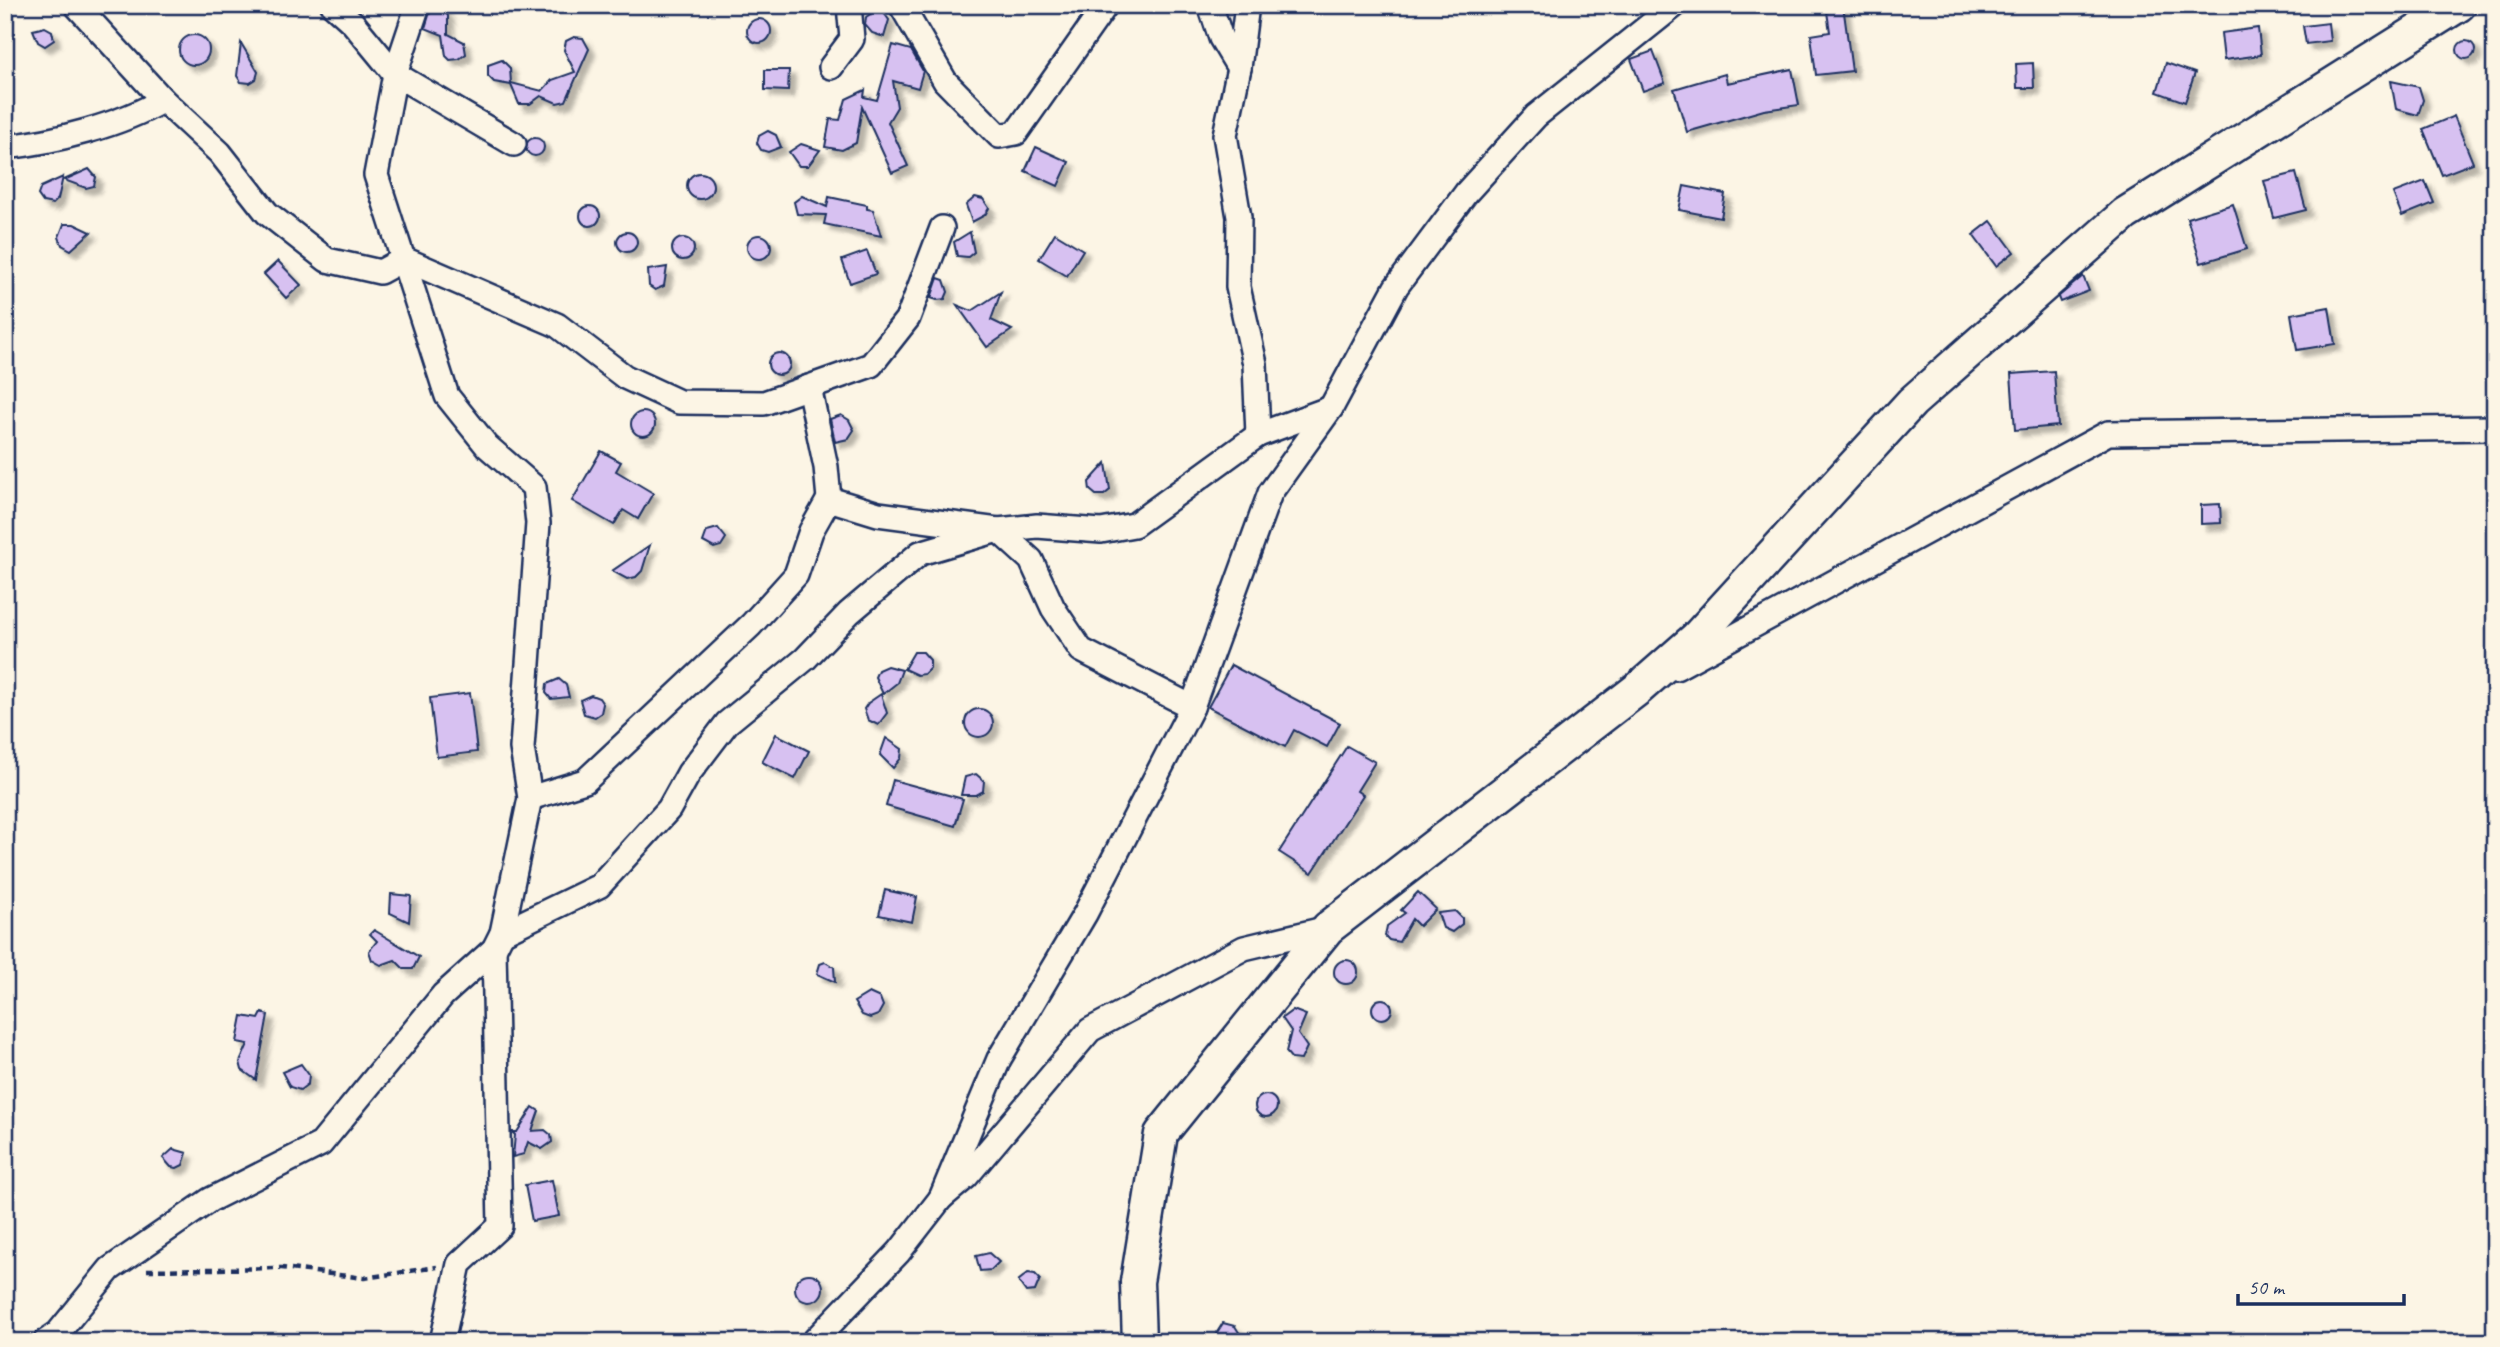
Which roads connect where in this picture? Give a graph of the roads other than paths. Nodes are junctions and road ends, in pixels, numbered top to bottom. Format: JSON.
{"nodes":[{"id":1,"x":76,"y":5,"type":"edge"},
{"id":2,"x":333,"y":5,"type":"edge"},
{"id":3,"x":418,"y":5,"type":"edge"},
{"id":4,"x":849,"y":5,"type":"edge"},
{"id":5,"x":901,"y":5,"type":"edge"},
{"id":6,"x":1106,"y":5,"type":"edge"},
{"id":7,"x":1210,"y":5,"type":"edge"},
{"id":8,"x":1248,"y":5,"type":"edge"},
{"id":9,"x":1675,"y":5,"type":"edge"},
{"id":10,"x":2459,"y":5,"type":"edge"},
{"id":11,"x":831,"y":67,"type":"dead end"},
{"id":12,"x":1239,"y":68,"type":"junction"},
{"id":13,"x":396,"y":74,"type":"junction"},
{"id":14,"x":163,"y":100,"type":"junction"},
{"id":15,"x":514,"y":144,"type":"dead end"},
{"id":16,"x":5,"y":147,"type":"edge"},
{"id":17,"x":942,"y":228,"type":"dead end"},
{"id":18,"x":404,"y":259,"type":"junction"},
{"id":19,"x":809,"y":387,"type":"junction"},
{"id":20,"x":1331,"y":408,"type":"junction"},
{"id":21,"x":2495,"y":428,"type":"edge"},
{"id":22,"x":1258,"y":435,"type":"junction"},
{"id":23,"x":828,"y":499,"type":"junction"},
{"id":24,"x":999,"y":530,"type":"junction"},
{"id":25,"x":1639,"y":688,"type":"junction"},
{"id":26,"x":1192,"y":707,"type":"junction"},
{"id":27,"x":530,"y":798,"type":"junction"},
{"id":28,"x":1328,"y":928,"type":"junction"},
{"id":29,"x":498,"y":941,"type":"junction"},
{"id":30,"x":941,"y":1198,"type":"junction"},
{"id":31,"x":45,"y":1342,"type":"edge"},
{"id":32,"x":442,"y":1342,"type":"edge"},
{"id":33,"x":813,"y":1342,"type":"edge"},
{"id":34,"x":1139,"y":1342,"type":"edge"}],
"edges":[{"from":1,"to":14,"type":"street"},
{"from":2,"to":13,"type":"street"},
{"from":3,"to":13,"type":"street"},
{"from":4,"to":11,"type":"street"},
{"from":5,"to":6,"type":"street"},
{"from":7,"to":12,"type":"street"},
{"from":8,"to":12,"type":"street"},
{"from":9,"to":20,"type":"street"},
{"from":10,"to":25,"type":"street"},
{"from":12,"to":22,"type":"street"},
{"from":13,"to":15,"type":"street"},
{"from":13,"to":18,"type":"street"},
{"from":14,"to":16,"type":"street"},
{"from":14,"to":18,"type":"street"},
{"from":17,"to":19,"type":"street"},
{"from":18,"to":19,"type":"street"},
{"from":18,"to":27,"type":"street"},
{"from":19,"to":23,"type":"street"},
{"from":20,"to":22,"type":"street"},
{"from":20,"to":26,"type":"street"},
{"from":21,"to":25,"type":"street"},
{"from":22,"to":24,"type":"street"},
{"from":23,"to":24,"type":"street"},
{"from":23,"to":27,"type":"street"},
{"from":24,"to":26,"type":"street"},
{"from":24,"to":29,"type":"street"},
{"from":25,"to":28,"type":"street"},
{"from":26,"to":30,"type":"street"},
{"from":27,"to":29,"type":"street"},
{"from":28,"to":30,"type":"street"},
{"from":28,"to":34,"type":"street"},
{"from":29,"to":31,"type":"street"},
{"from":29,"to":32,"type":"street"},
{"from":30,"to":33,"type":"street"}]}
